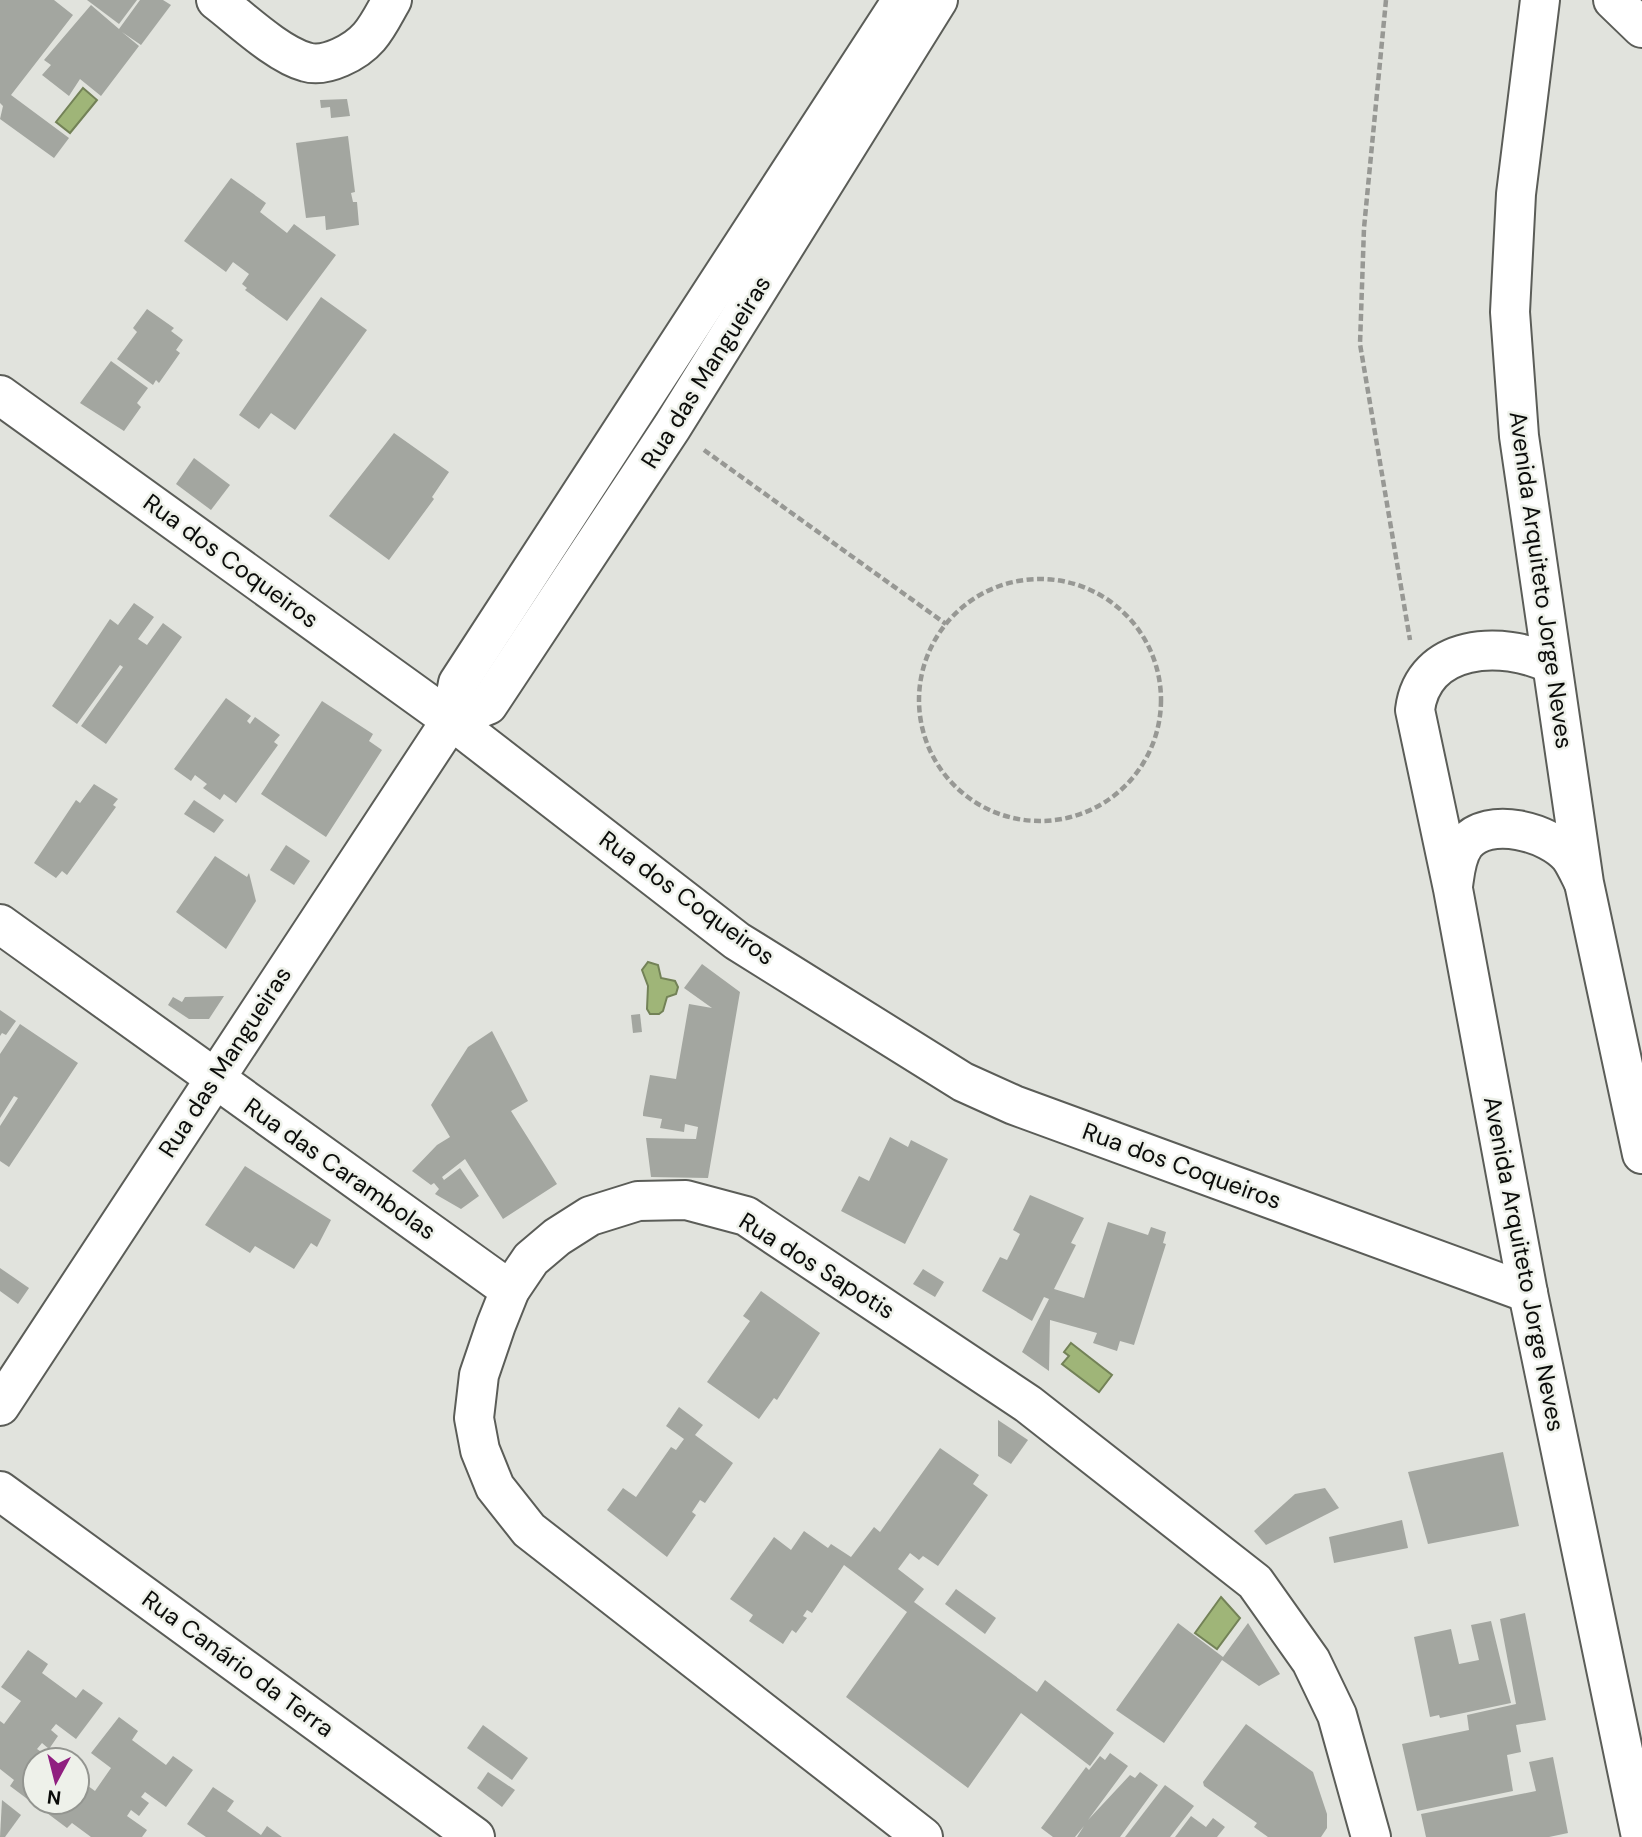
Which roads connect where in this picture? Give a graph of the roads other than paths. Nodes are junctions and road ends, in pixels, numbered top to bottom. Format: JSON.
{"nodes":[{"id":1,"x":216,"y":0,"type":"edge"},
{"id":2,"x":392,"y":0,"type":"edge"},
{"id":3,"x":902,"y":0,"type":"edge"},
{"id":4,"x":938,"y":0,"type":"edge"},
{"id":5,"x":1539,"y":0,"type":"edge"},
{"id":6,"x":1613,"y":0,"type":"edge"},
{"id":7,"x":1642,"y":28,"type":"edge"},
{"id":8,"x":0,"y":395,"type":"edge"},
{"id":9,"x":639,"y":404,"type":"junction"},
{"id":10,"x":672,"y":427,"type":"junction"},
{"id":11,"x":1551,"y":664,"type":"junction"},
{"id":12,"x":451,"y":720,"type":"junction"},
{"id":13,"x":1584,"y":883,"type":"junction"},
{"id":14,"x":1452,"y":889,"type":"junction"},
{"id":15,"x":0,"y":924,"type":"edge"},
{"id":16,"x":214,"y":1078,"type":"junction"},
{"id":17,"x":1642,"y":1154,"type":"edge"},
{"id":18,"x":510,"y":1290,"type":"junction"},
{"id":19,"x":1528,"y":1293,"type":"junction"},
{"id":20,"x":0,"y":1406,"type":"edge"},
{"id":21,"x":0,"y":1491,"type":"edge"},
{"id":22,"x":475,"y":1837,"type":"edge"},
{"id":23,"x":923,"y":1837,"type":"edge"},
{"id":24,"x":1371,"y":1837,"type":"edge"},
{"id":25,"x":1641,"y":1837,"type":"edge"}],
"edges":[{"from":1,"to":2,"type":"street"},
{"from":3,"to":9,"type":"street","name":"Rua das Mangueiras"},
{"from":4,"to":10,"type":"street","name":"Rua das Mangueiras"},
{"from":5,"to":11,"type":"street","name":"Avenida Arquiteto Jorge Neves"},
{"from":6,"to":7,"type":"street"},
{"from":8,"to":12,"type":"street","name":"Rua dos Coqueiros"},
{"from":9,"to":10,"type":"street"},
{"from":9,"to":12,"type":"street","name":"Rua das Mangueiras"},
{"from":10,"to":12,"type":"street","name":"Rua das Mangueiras"},
{"from":11,"to":13,"type":"street","name":"Avenida Arquiteto Jorge Neves"},
{"from":11,"to":14,"type":"street","name":"Avenida Arquiteto Jorge Neves"},
{"from":12,"to":16,"type":"street","name":"Rua das Mangueiras"},
{"from":12,"to":19,"type":"street","name":"Rua dos Coqueiros"},
{"from":13,"to":14,"type":"street"},
{"from":13,"to":17,"type":"street","name":"Avenida Arquiteto Jorge Neves"},
{"from":14,"to":19,"type":"street","name":"Avenida Arquiteto Jorge Neves"},
{"from":15,"to":16,"type":"street","name":"Rua das Carambolas"},
{"from":16,"to":18,"type":"street","name":"Rua das Carambolas"},
{"from":16,"to":20,"type":"street","name":"Rua das Mangueiras"},
{"from":18,"to":23,"type":"street","name":"Rua dos Sapotis"},
{"from":18,"to":24,"type":"street","name":"Rua dos Sapotis"},
{"from":19,"to":25,"type":"street","name":"Avenida Arquiteto Jorge Neves"},
{"from":21,"to":22,"type":"street","name":"Rua Canário da Terra"}]}
